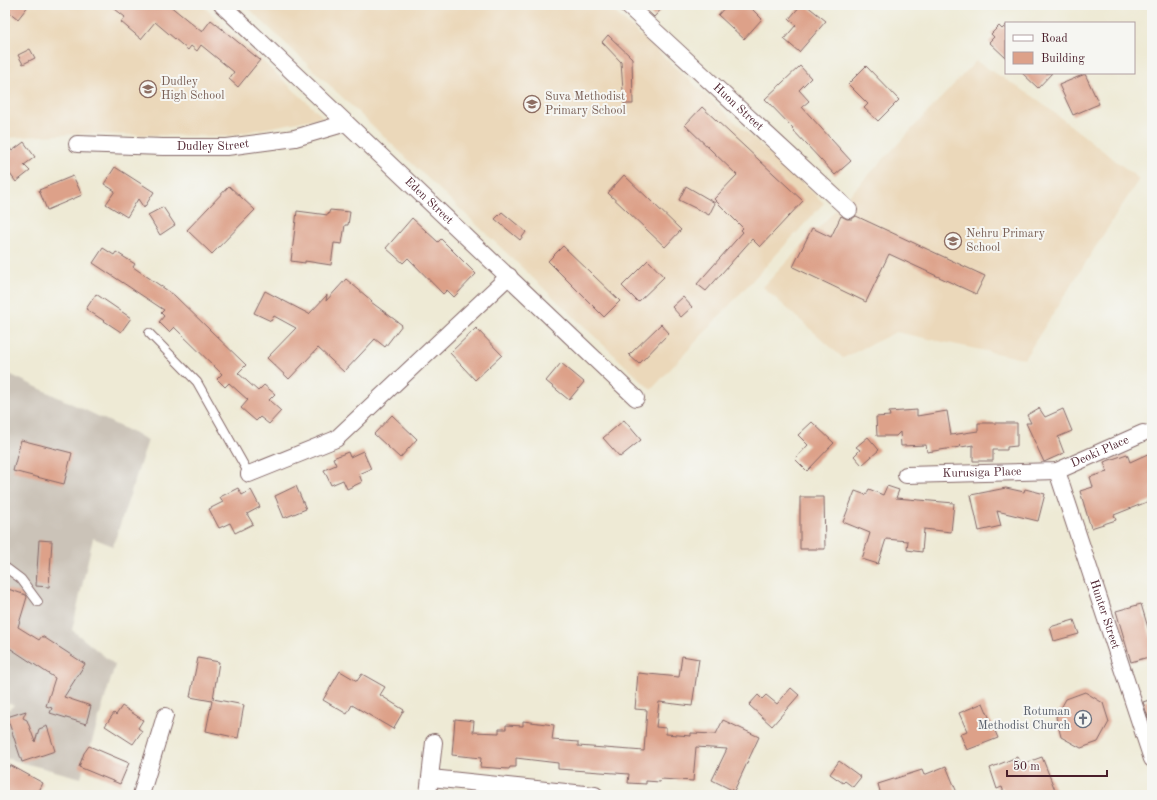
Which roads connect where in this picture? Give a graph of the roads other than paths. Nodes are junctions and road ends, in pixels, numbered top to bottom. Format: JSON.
{"nodes":[{"id":1,"x":222,"y":5,"type":"edge"},
{"id":2,"x":626,"y":5,"type":"edge"},
{"id":3,"x":346,"y":123,"type":"junction"},
{"id":4,"x":77,"y":144,"type":"dead end"},
{"id":5,"x":849,"y":210,"type":"dead end"},
{"id":6,"x":509,"y":276,"type":"junction"},
{"id":7,"x":149,"y":333,"type":"dead end"},
{"id":8,"x":636,"y":398,"type":"dead end"},
{"id":9,"x":1143,"y":433,"type":"dead end"},
{"id":10,"x":1057,"y":471,"type":"junction"},
{"id":11,"x":249,"y":474,"type":"joint"},
{"id":12,"x":906,"y":475,"type":"dead end"},
{"id":13,"x":5,"y":567,"type":"edge"},
{"id":14,"x":38,"y":602,"type":"dead end"},
{"id":15,"x":165,"y":716,"type":"dead end"},
{"id":16,"x":434,"y":742,"type":"dead end"},
{"id":17,"x":1152,"y":759,"type":"edge"},
{"id":18,"x":431,"y":778,"type":"junction"},
{"id":19,"x":141,"y":795,"type":"edge"},
{"id":20,"x":428,"y":795,"type":"edge"},
{"id":21,"x":595,"y":795,"type":"edge"}],
"edges":[{"from":1,"to":3,"type":"street","name":"Eden Street"},
{"from":2,"to":5,"type":"street","name":"Huon Street"},
{"from":3,"to":4,"type":"street","name":"Dudley Street"},
{"from":3,"to":6,"type":"street","name":"Eden Street"},
{"from":6,"to":8,"type":"street","name":"Eden Street"},
{"from":6,"to":11,"type":"street"},
{"from":7,"to":11,"type":"lane"},
{"from":9,"to":10,"type":"street","name":"Deoki Place"},
{"from":10,"to":12,"type":"street","name":"Kurusiga Place"},
{"from":10,"to":17,"type":"street","name":"Hunter Street"},
{"from":13,"to":14,"type":"lane"},
{"from":15,"to":19,"type":"street"},
{"from":16,"to":18,"type":"street"},
{"from":18,"to":20,"type":"street"},
{"from":18,"to":21,"type":"street"}]}
